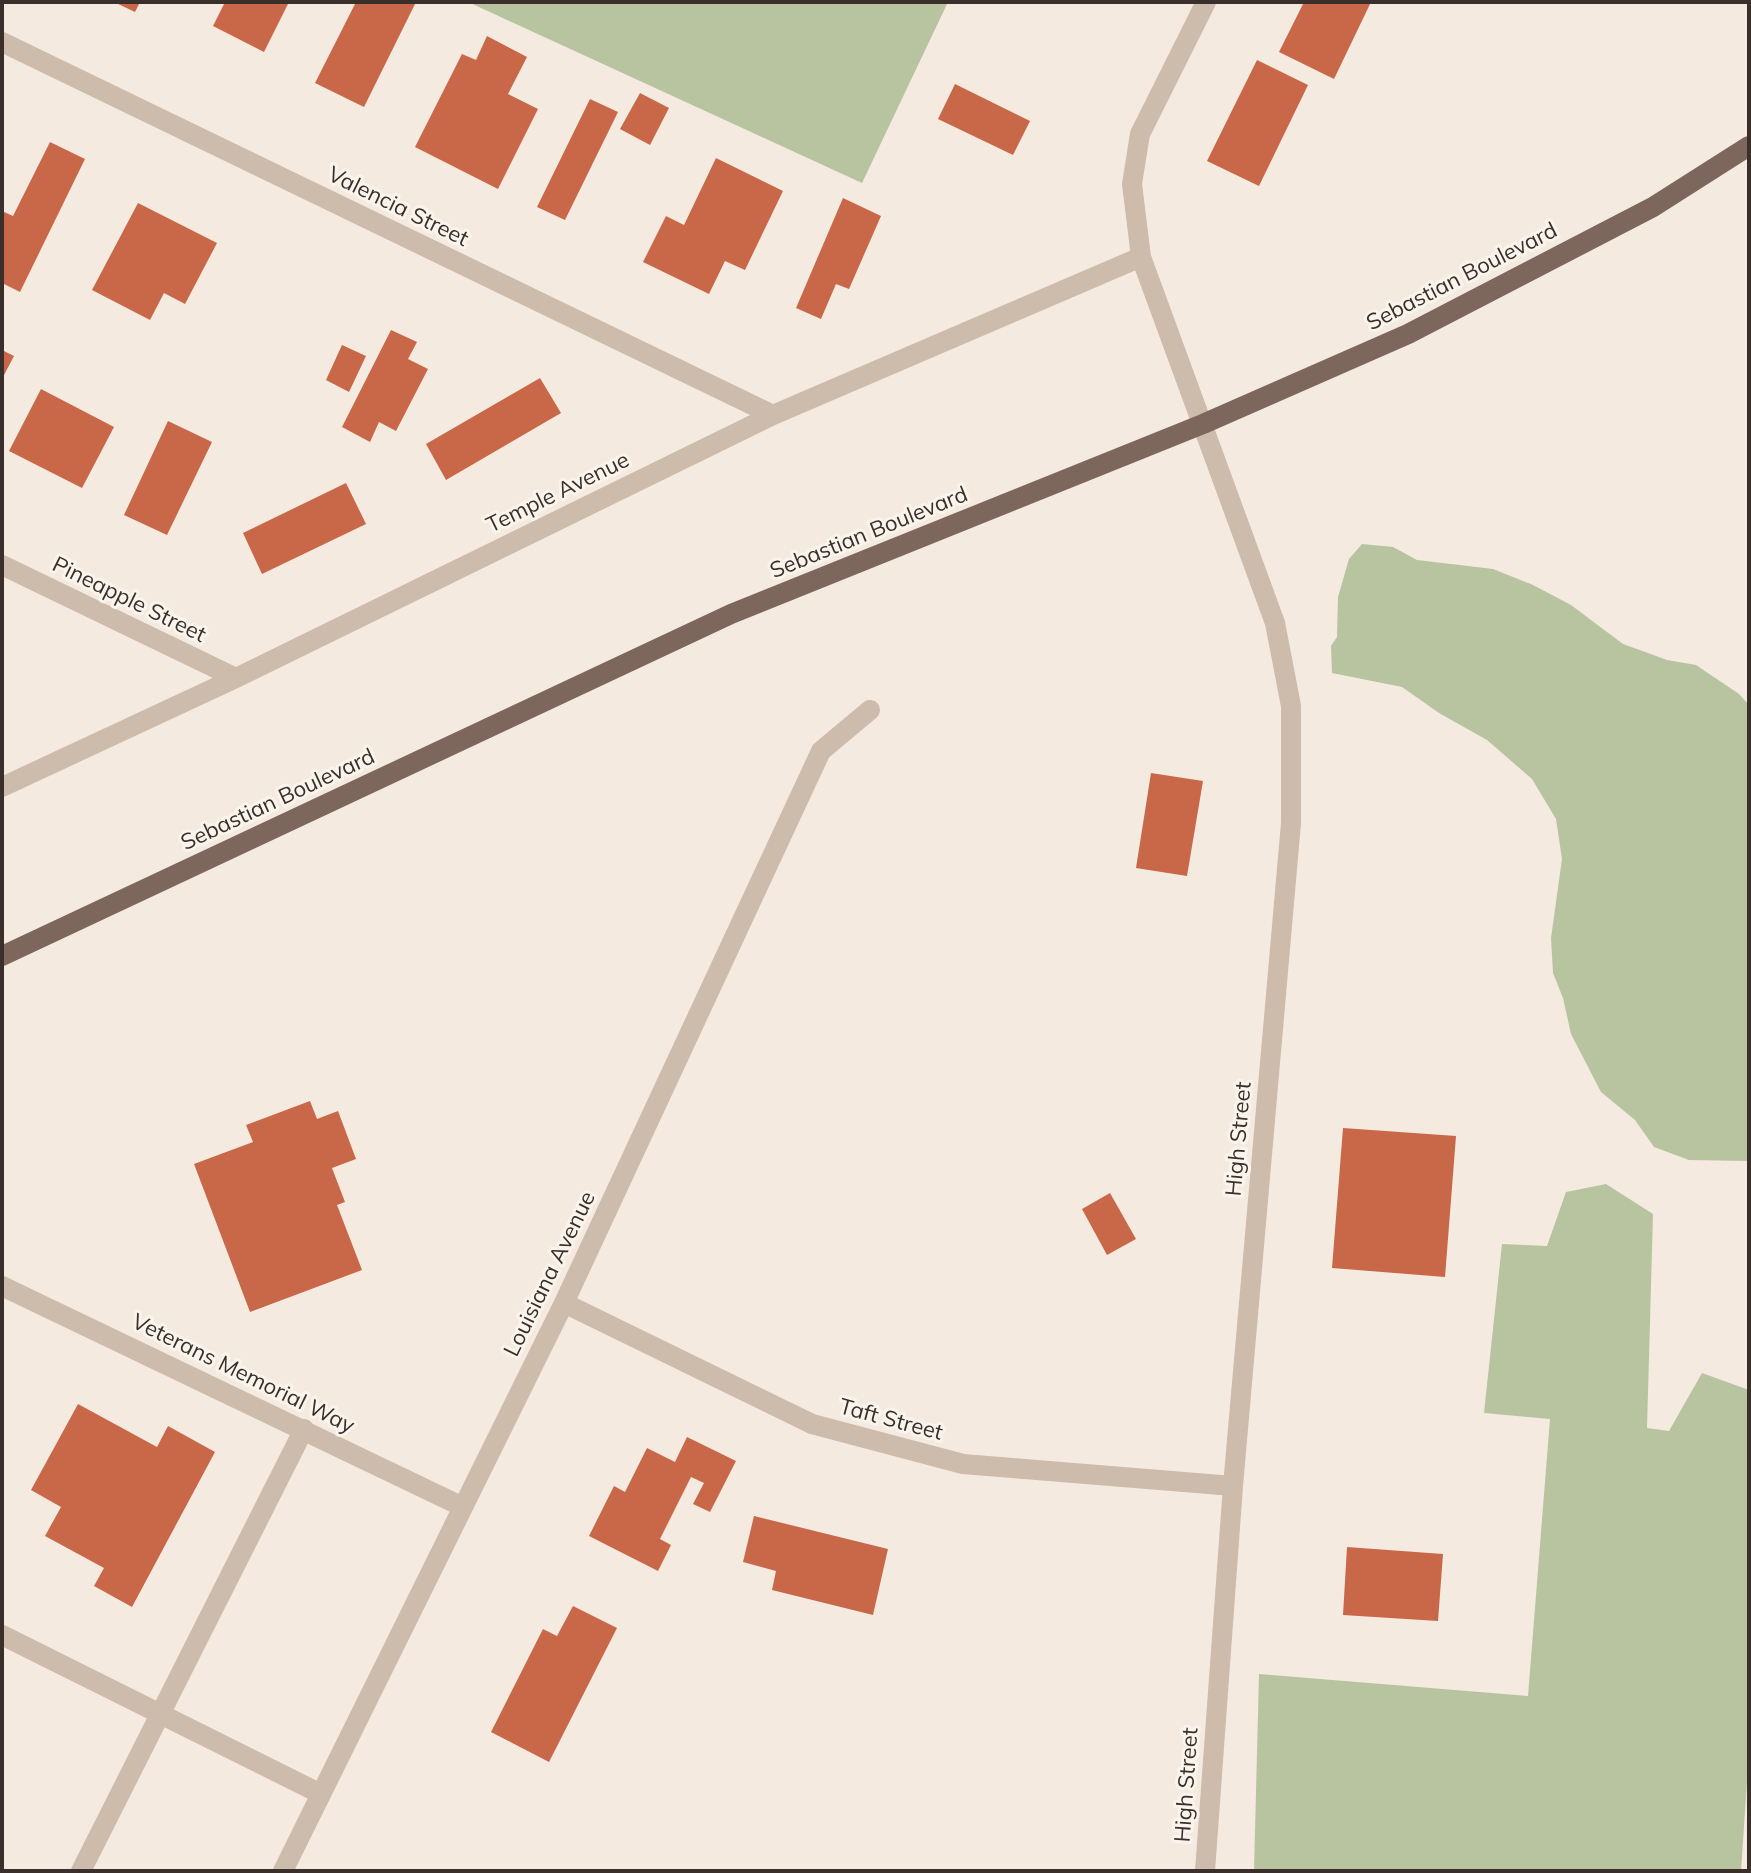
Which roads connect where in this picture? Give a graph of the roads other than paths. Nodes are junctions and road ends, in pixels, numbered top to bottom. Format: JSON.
{"nodes":[{"id":1,"x":1206,"y":2,"type":"edge"},
{"id":2,"x":2,"y":42,"type":"edge"},
{"id":3,"x":1749,"y":146,"type":"edge"},
{"id":4,"x":1141,"y":257,"type":"junction"},
{"id":5,"x":773,"y":415,"type":"junction"},
{"id":6,"x":1203,"y":424,"type":"junction"},
{"id":7,"x":2,"y":565,"type":"edge"},
{"id":8,"x":236,"y":678,"type":"junction"},
{"id":9,"x":870,"y":710,"type":"dead end"},
{"id":10,"x":2,"y":787,"type":"edge"},
{"id":11,"x":2,"y":956,"type":"edge"},
{"id":12,"x":2,"y":1286,"type":"edge"},
{"id":13,"x":564,"y":1303,"type":"junction"},
{"id":14,"x":304,"y":1429,"type":"junction"},
{"id":15,"x":1233,"y":1486,"type":"junction"},
{"id":16,"x":463,"y":1507,"type":"junction"},
{"id":17,"x":2,"y":1635,"type":"edge"},
{"id":18,"x":160,"y":1714,"type":"junction"},
{"id":19,"x":321,"y":1794,"type":"junction"},
{"id":20,"x":81,"y":1871,"type":"edge"},
{"id":21,"x":283,"y":1871,"type":"edge"},
{"id":22,"x":1205,"y":1871,"type":"edge"}],
"edges":[{"from":1,"to":4,"type":"street"},
{"from":2,"to":5,"type":"street","name":"Valencia Street"},
{"from":3,"to":6,"type":"main road","name":"Sebastian Boulevard"},
{"from":4,"to":5,"type":"street","name":"Temple Avenue"},
{"from":4,"to":6,"type":"street"},
{"from":5,"to":8,"type":"street","name":"Temple Avenue"},
{"from":6,"to":11,"type":"main road","name":"Sebastian Boulevard"},
{"from":6,"to":15,"type":"street","name":"High Street"},
{"from":7,"to":8,"type":"street","name":"Pineapple Street"},
{"from":8,"to":10,"type":"street","name":"Temple Avenue"},
{"from":9,"to":13,"type":"street","name":"Louisiana Avenue"},
{"from":12,"to":14,"type":"street","name":"Veterans Memorial Way"},
{"from":13,"to":15,"type":"street","name":"Taft Street"},
{"from":13,"to":16,"type":"street","name":"Louisiana Avenue"},
{"from":14,"to":16,"type":"street","name":"Veterans Memorial Way"},
{"from":14,"to":18,"type":"street"},
{"from":15,"to":22,"type":"street","name":"High Street"},
{"from":16,"to":19,"type":"street","name":"Louisiana Avenue"},
{"from":17,"to":18,"type":"street"},
{"from":18,"to":19,"type":"street"},
{"from":18,"to":20,"type":"street"},
{"from":19,"to":21,"type":"street","name":"Louisiana Avenue"}]}
